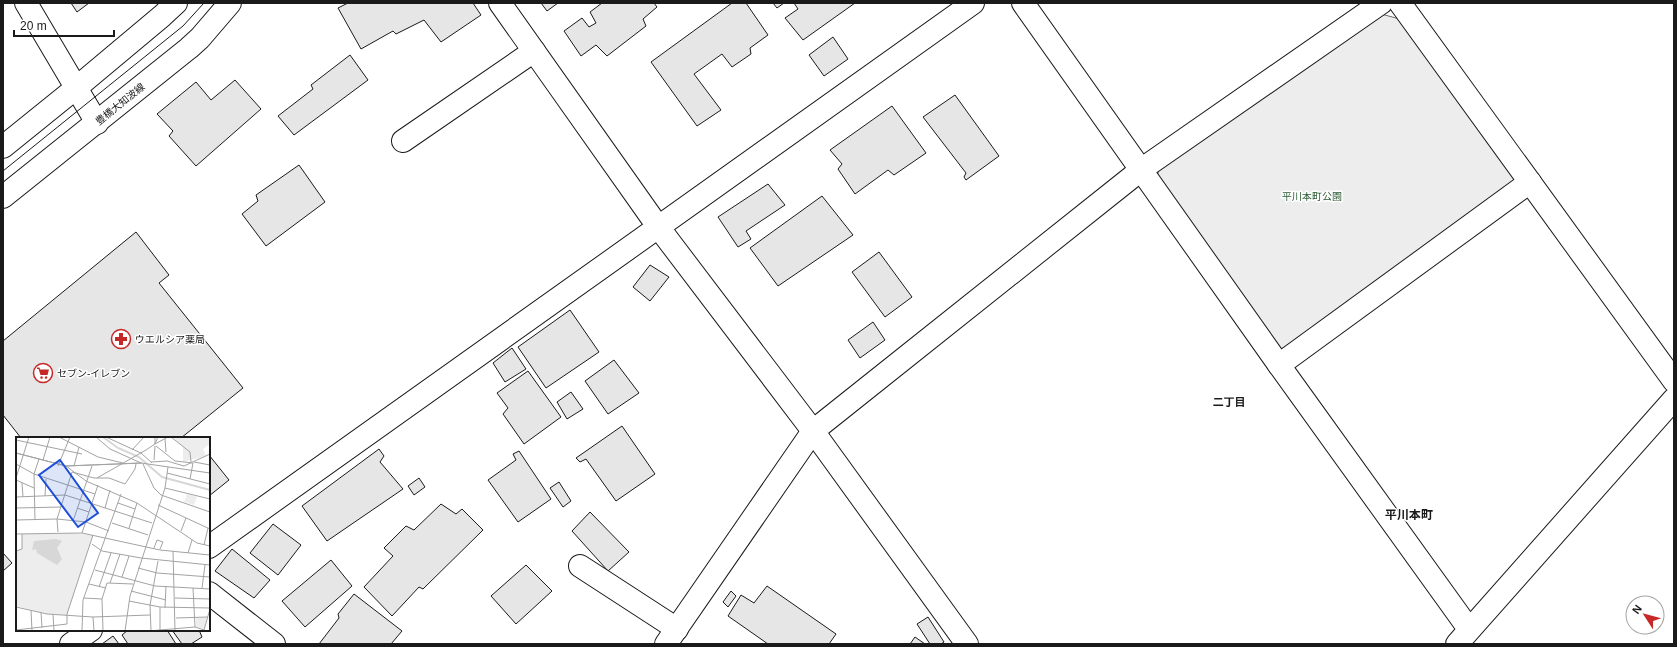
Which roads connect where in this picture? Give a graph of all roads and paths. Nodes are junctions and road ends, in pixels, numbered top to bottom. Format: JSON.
{"nodes":[{"id":1,"x":26,"y":3,"type":"edge"},
{"id":2,"x":176,"y":3,"type":"edge"},
{"id":3,"x":230,"y":3,"type":"edge"},
{"id":4,"x":500,"y":3,"type":"edge"},
{"id":5,"x":973,"y":3,"type":"edge"},
{"id":6,"x":1023,"y":3,"type":"edge"},
{"id":7,"x":1381,"y":3,"type":"edge"},
{"id":8,"x":1400,"y":3,"type":"edge"},
{"id":9,"x":534,"y":51,"type":"junction"},
{"id":10,"x":76,"y":88,"type":"junction"},
{"id":11,"x":97,"y":123,"type":"junction"},
{"id":12,"x":403,"y":141,"type":"dead end"},
{"id":13,"x":3,"y":147,"type":"edge"},
{"id":14,"x":1142,"y":169,"type":"junction"},
{"id":15,"x":1530,"y":182,"type":"junction"},
{"id":16,"x":3,"y":197,"type":"edge"},
{"id":17,"x":659,"y":228,"type":"junction"},
{"id":18,"x":1279,"y":365,"type":"junction"},
{"id":19,"x":1674,"y":381,"type":"edge"},
{"id":20,"x":1674,"y":399,"type":"edge"},
{"id":21,"x":813,"y":430,"type":"junction"},
{"id":22,"x":210,"y":546,"type":"edge"},
{"id":23,"x":580,"y":566,"type":"dead end"},
{"id":24,"x":210,"y":594,"type":"edge"},
{"id":25,"x":90,"y":631,"type":"edge"},
{"id":26,"x":672,"y":636,"type":"edge"},
{"id":27,"x":1463,"y":637,"type":"edge"},
{"id":28,"x":71,"y":644,"type":"edge"},
{"id":29,"x":274,"y":644,"type":"edge"},
{"id":30,"x":967,"y":644,"type":"edge"}],
"edges":[{"from":1,"to":10,"type":"street"},
{"from":2,"to":10,"type":"street"},
{"from":3,"to":11,"type":"street","name":"豊橋大知波線"},
{"from":4,"to":9,"type":"street"},
{"from":5,"to":17,"type":"street"},
{"from":6,"to":14,"type":"street"},
{"from":7,"to":14,"type":"street"},
{"from":8,"to":15,"type":"street"},
{"from":9,"to":12,"type":"street"},
{"from":9,"to":17,"type":"street"},
{"from":10,"to":11,"type":"street"},
{"from":10,"to":13,"type":"street"},
{"from":11,"to":16,"type":"street","name":"豊橋大知波線"},
{"from":14,"to":18,"type":"street"},
{"from":14,"to":21,"type":"street"},
{"from":15,"to":18,"type":"street"},
{"from":15,"to":19,"type":"street"},
{"from":17,"to":21,"type":"street"},
{"from":17,"to":22,"type":"street"},
{"from":18,"to":27,"type":"street"},
{"from":20,"to":27,"type":"street"},
{"from":21,"to":26,"type":"street"},
{"from":21,"to":30,"type":"street"},
{"from":23,"to":26,"type":"street"},
{"from":24,"to":29,"type":"street"},
{"from":25,"to":28,"type":"street"}]}
